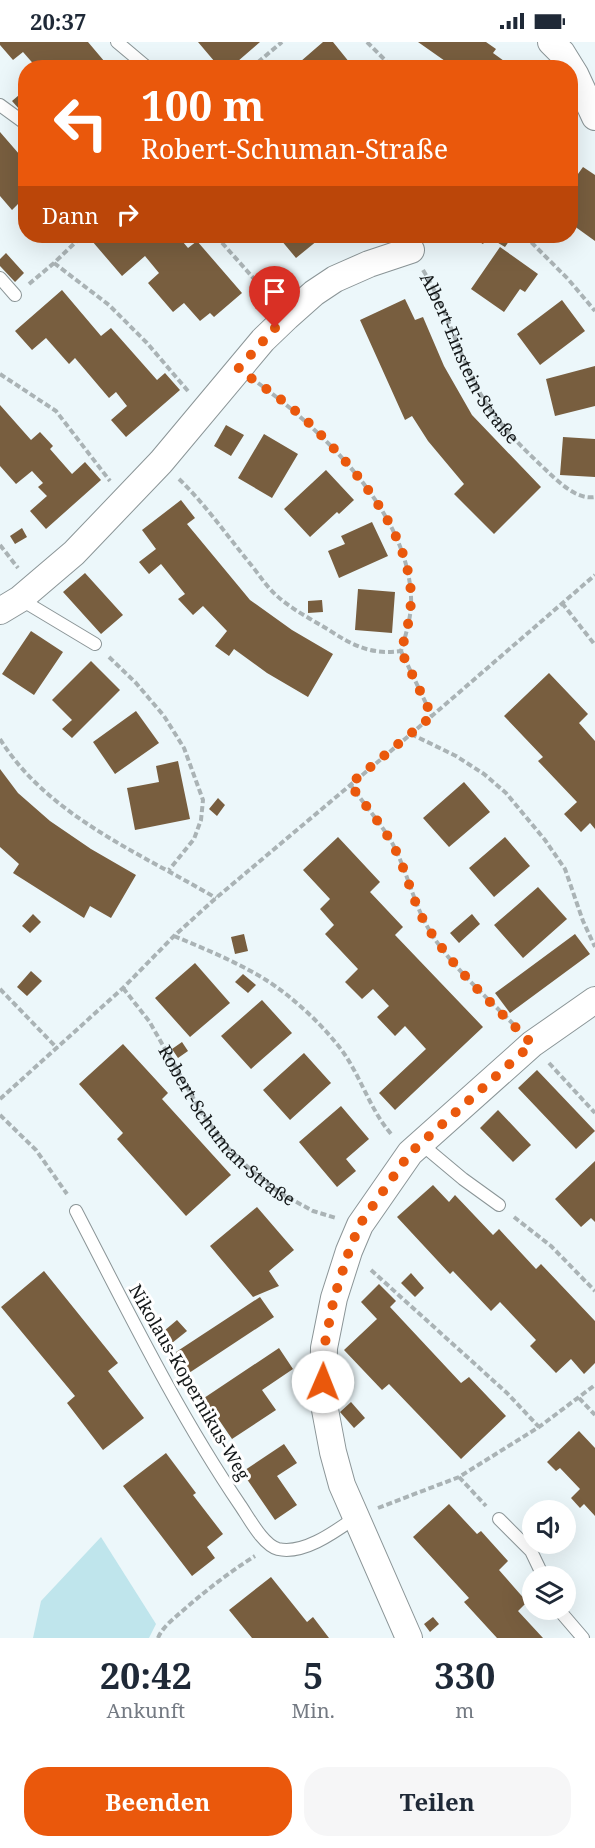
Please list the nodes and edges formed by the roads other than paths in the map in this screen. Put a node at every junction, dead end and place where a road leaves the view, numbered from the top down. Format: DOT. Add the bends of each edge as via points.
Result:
graph roads {
  1 [pos="117,42"];
  2 [pos="551,42"];
  3 [pos="138,60"];
  4 [pos="566,60"];
  5 [pos="578,80"];
  6 [pos="0,105"];
  7 [pos="594,114"];
  8 [pos="18,118"];
  9 [pos="411,250"];
  10 [pos="0,278"];
  11 [pos="15,295"];
  12 [pos="10,605"];
  13 [pos="95,644"];
  14 [pos="595,1000"];
  15 [pos="415,1148"];
  16 [pos="499,1205"];
  17 [pos="76,1211"];
  18 [pos="356,1517"];
  19 [pos="499,1519"];
  20 [pos="538,1566"];
  21 [pos="568,1620"];
  22 [pos="409,1638"];
  23 [pos="583,1638"];
  1 -- 3 [label="lane"];
  2 -- 4 [label="street"];
  5 -- 7 [label="street"];
  6 -- 8 [label="lane"];
  9 -- 12 [label="street" via="335,279 314,293 263,340 161,462 74,553"];
  10 -- 11 [label="lane"];
  12 -- 13 [label="lane"];
  14 -- 15 [label="street" via="532,1044"];
  15 -- 16 [label="lane"];
  15 -- 18 [label="street" via="360,1224 334,1298 324,1348 323,1399 333,1452"];
  17 -- 18 [label="lane, Nikolaus-Kopernikus-Weg" via="209,1459 270,1546 280,1550 321,1540"];
  18 -- 22 [label="street"];
  19 -- 20 [label="lane" via="531,1551"];
  21 -- 23 [label="lane"];
}
